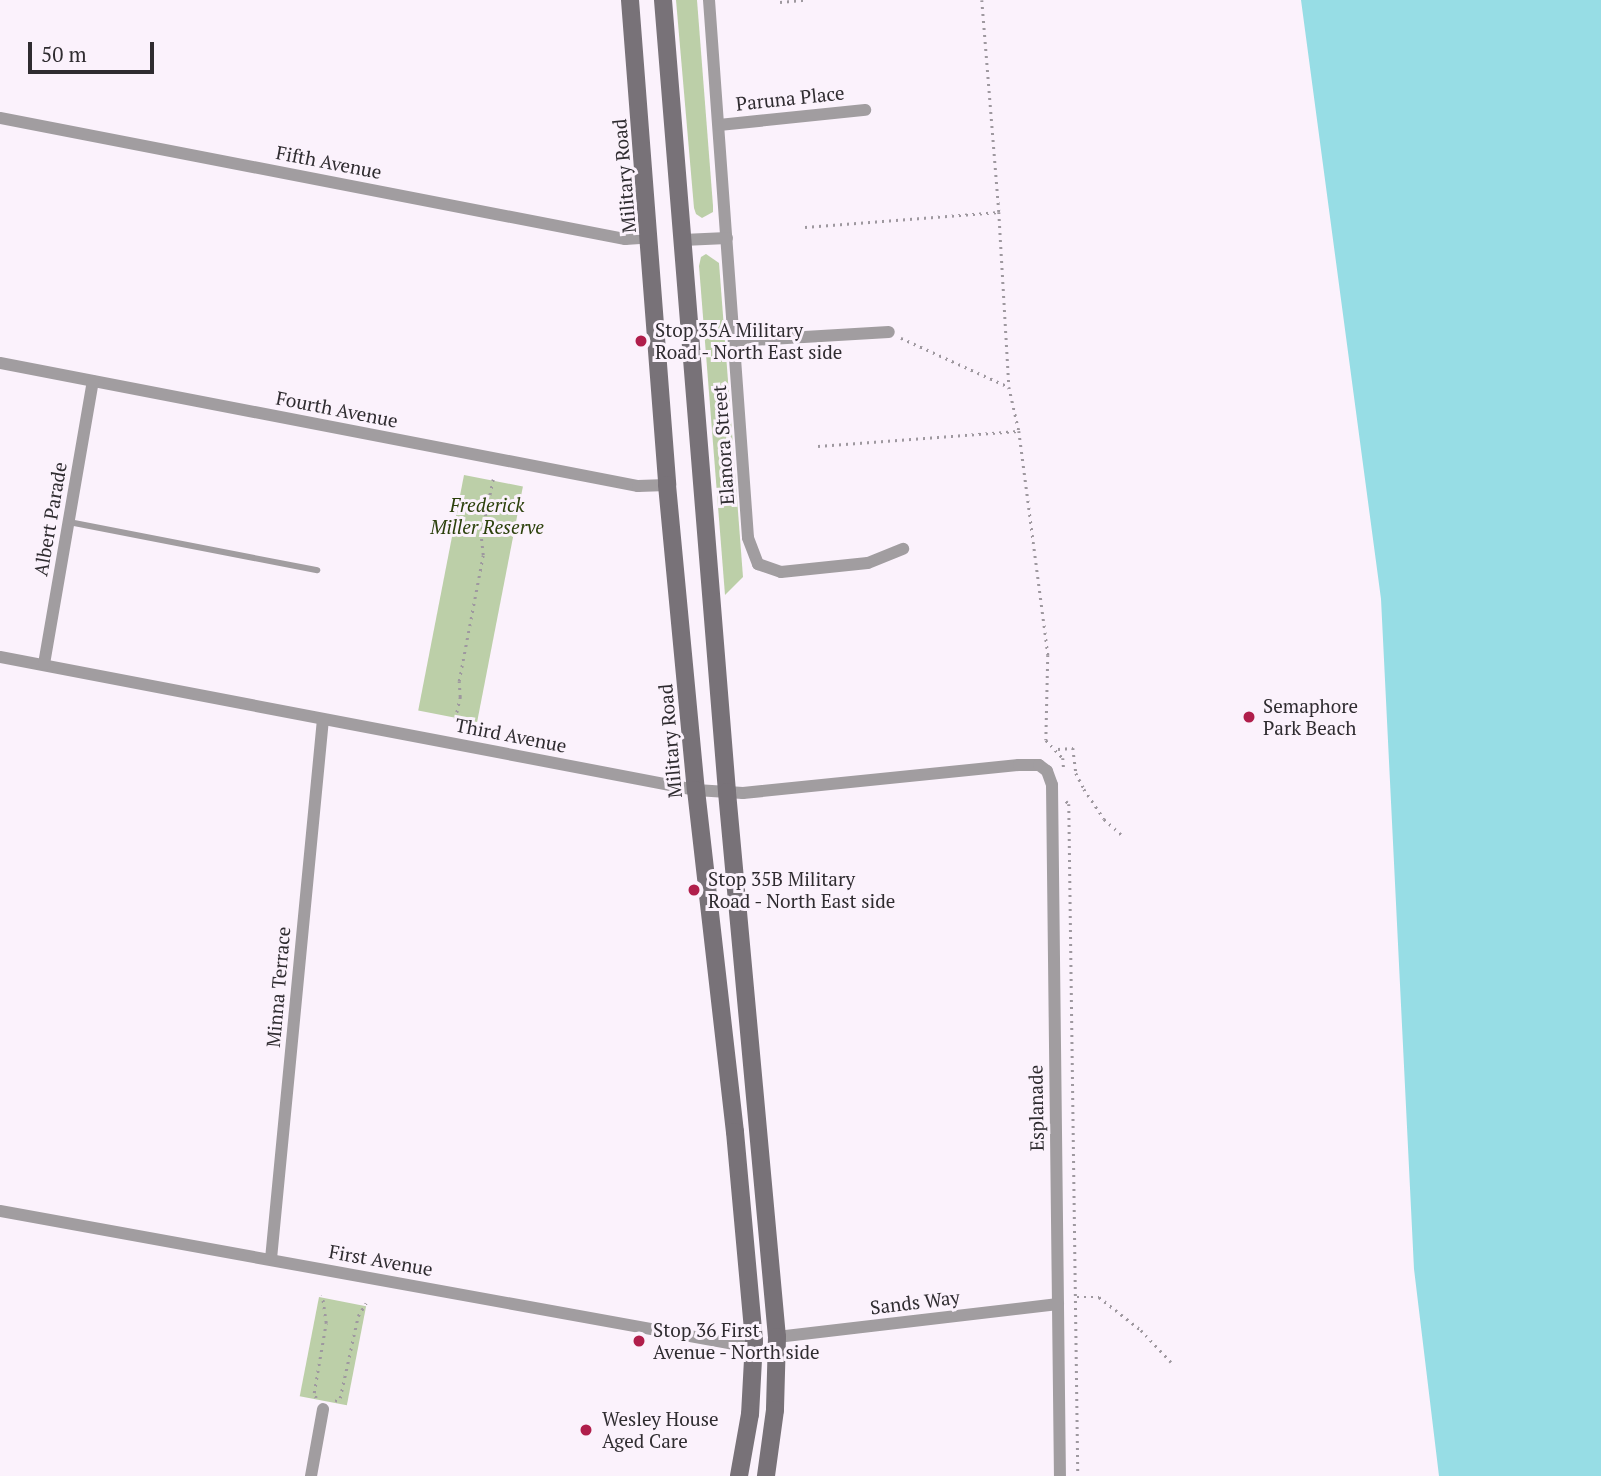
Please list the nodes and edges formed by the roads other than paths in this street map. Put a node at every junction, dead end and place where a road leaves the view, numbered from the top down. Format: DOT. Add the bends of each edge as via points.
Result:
graph roads {
  1 [pos="630,0"];
  2 [pos="663,0"];
  3 [pos="709,0"];
  4 [pos="865,110"];
  5 [pos="0,118"];
  6 [pos="719,125"];
  7 [pos="651,237"];
  8 [pos="727,238"];
  9 [pos="683,240"];
  10 [pos="889,332"];
  11 [pos="736,341"];
  12 [pos="0,363"];
  13 [pos="93,381"];
  14 [pos="667,485"];
  15 [pos="69,522"];
  16 [pos="903,549"];
  17 [pos="317,569"];
  18 [pos="0,657"];
  19 [pos="44,664"];
  20 [pos="323,719"];
  21 [pos="1018,765"];
  22 [pos="696,790"];
  23 [pos="727,792"];
  24 [pos="0,1211"];
  25 [pos="271,1259"];
  26 [pos="1058,1304"];
  27 [pos="777,1338"];
  28 [pos="754,1341"];
  29 [pos="323,1409"];
  30 [pos="311,1476"];
  31 [pos="739,1476"];
  32 [pos="766,1476"];
  33 [pos="1060,1476"];
  1 -- 7 [label="main road, Military Road"];
  2 -- 9 [label="main road"];
  3 -- 6 [label="street, Elanora Street"];
  4 -- 6 [label="street, Paruna Place"];
  5 -- 7 [label="street, Fifth Avenue" via="625,239"];
  6 -- 8 [label="street, Elanora Street"];
  7 -- 14 [label="main road, Military Road"];
  8 -- 9 [label="street"];
  8 -- 11 [label="street, Elanora Street"];
  9 -- 23 [label="main road"];
  10 -- 11 [label="street"];
  11 -- 16 [label="street, Elanora Street" via="748,538 758,565 781,572 868,564"];
  12 -- 13 [label="street, Fourth Avenue"];
  13 -- 14 [label="street, Fourth Avenue" via="638,486"];
  13 -- 15 [label="street, Albert Parade"];
  14 -- 22 [label="main road, Military Road"];
  15 -- 17 [label="lane"];
  15 -- 19 [label="street, Albert Parade"];
  18 -- 19 [label="street, Third Avenue"];
  19 -- 20 [label="street, Third Avenue"];
  20 -- 22 [label="street, Third Avenue"];
  20 -- 25 [label="street, Minna Terrace"];
  21 -- 23 [label="street, Third Avenue"];
  21 -- 26 [label="street, Esplanade" via="1039,765 1052,785"];
  22 -- 23 [label="street, Third Avenue"];
  22 -- 28 [label="main road, Military Road"];
  23 -- 27 [label="main road"];
  24 -- 25 [label="street, First Avenue"];
  25 -- 28 [label="street, First Avenue" via="733,1344"];
  26 -- 27 [label="street, Sands Way"];
  26 -- 33 [label="street, Esplanade"];
  27 -- 28 [label="main road"];
  27 -- 32 [label="main road" via="775,1410"];
  28 -- 31 [label="main road, Military Road" via="750,1414"];
  29 -- 30 [label="street"];
}
